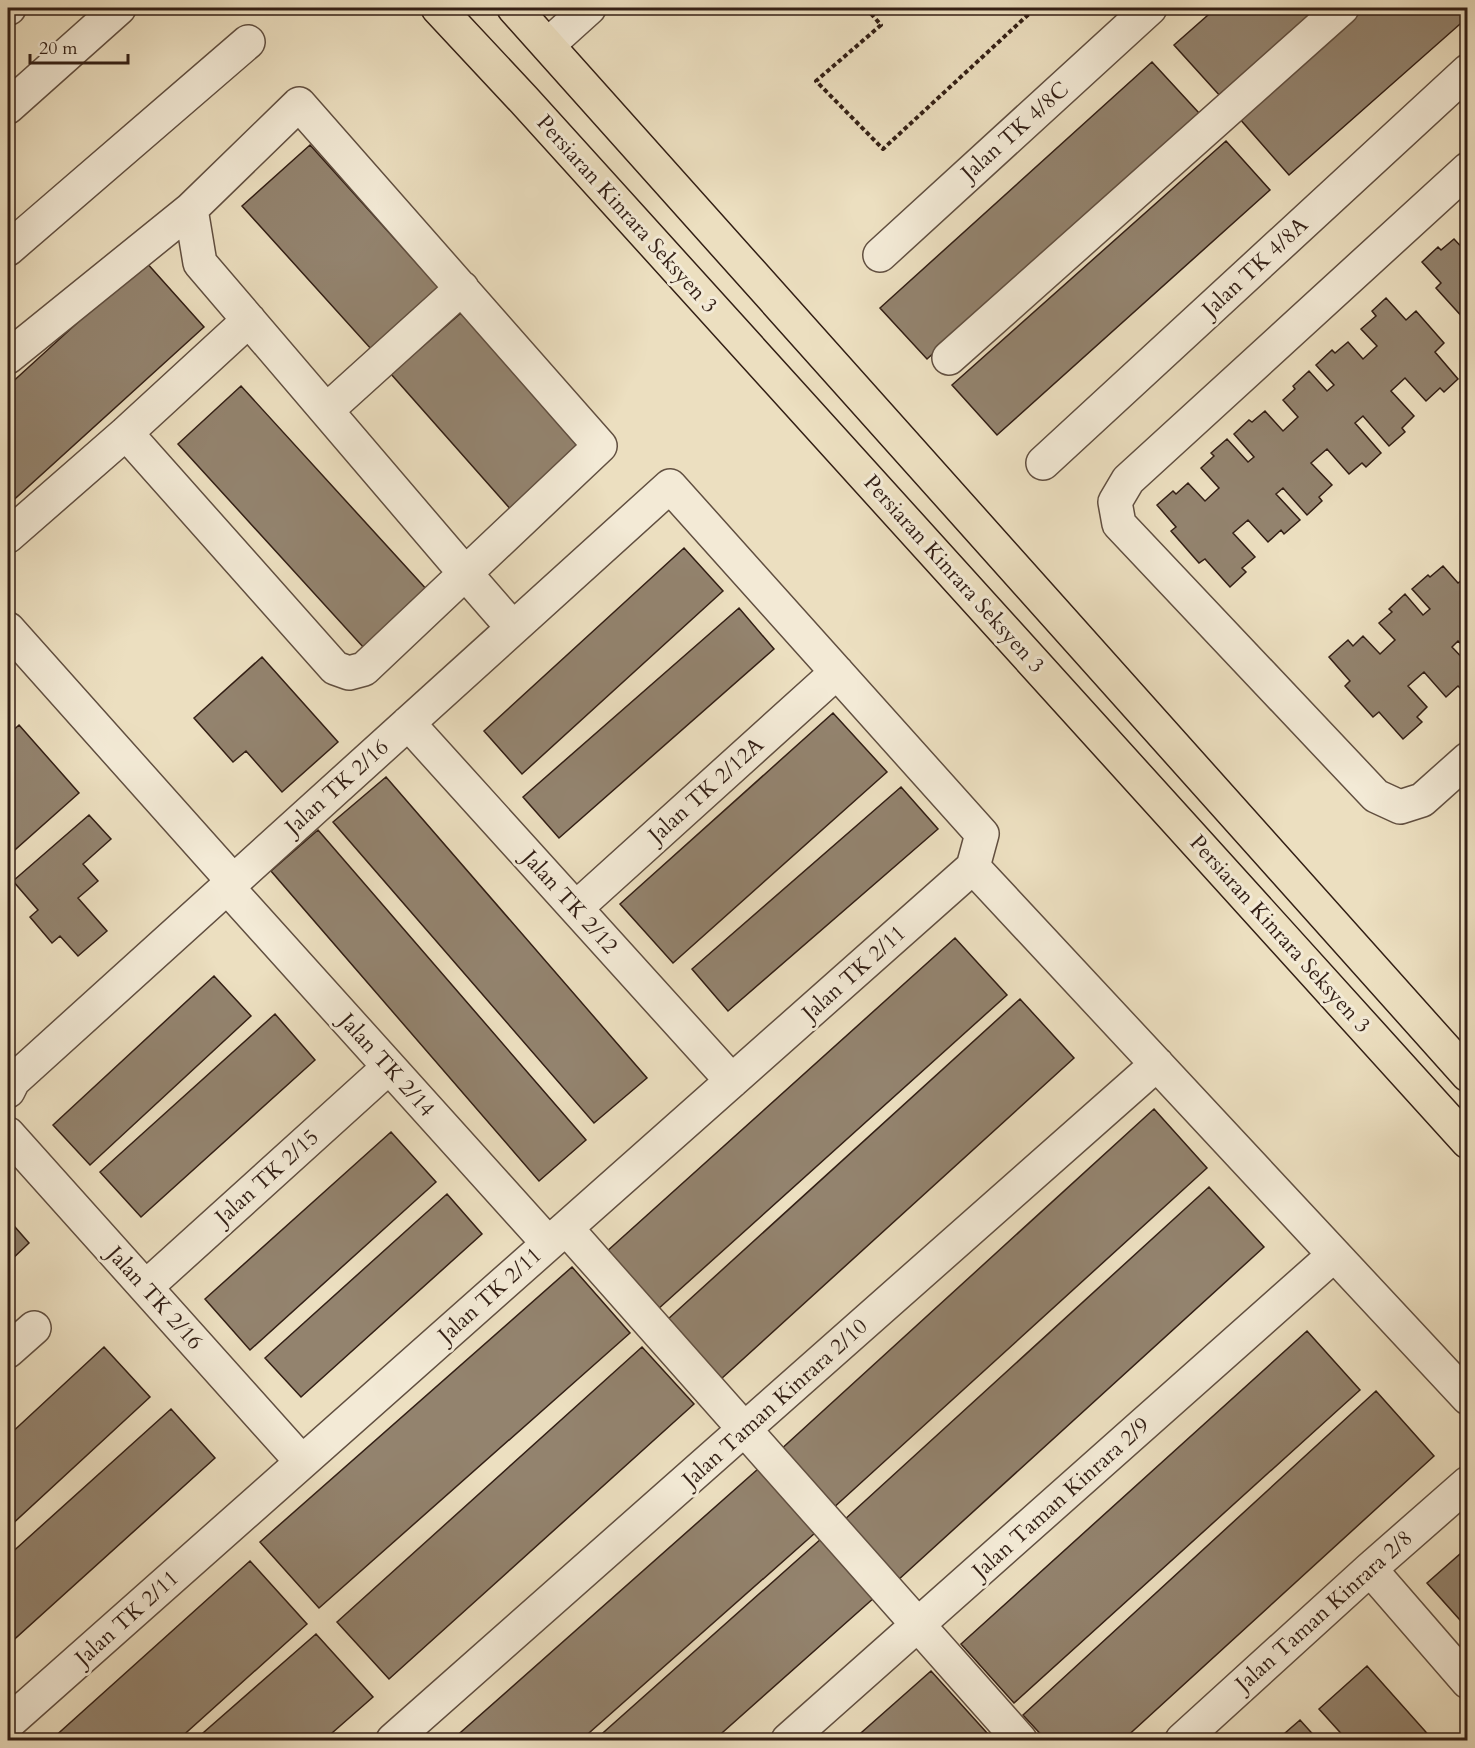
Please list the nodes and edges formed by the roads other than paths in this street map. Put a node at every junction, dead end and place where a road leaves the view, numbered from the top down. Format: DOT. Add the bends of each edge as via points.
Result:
graph roads {
  1 [pos="119,8"];
  2 [pos="438,8"];
  3 [pos="454,8"];
  4 [pos="514,8"];
  5 [pos="589,8"];
  6 [pos="1150,8"];
  7 [pos="1342,8"];
  8 [pos="248,42"];
  9 [pos="548,45"];
  10 [pos="1467,71"];
  11 [pos="524,100"];
  12 [pos="8,107"];
  13 [pos="1467,169"];
  14 [pos="191,209"];
  15 [pos="8,249"];
  16 [pos="880,255"];
  17 [pos="462,288"];
  18 [pos="249,320"];
  19 [pos="8,357"];
  20 [pos="948,358"];
  21 [pos="327,410"];
  22 [pos="126,433"];
  23 [pos="1043,463"];
  24 [pos="8,536"];
  25 [pos="465,573"];
  26 [pos="513,628"];
  27 [pos="8,629"];
  28 [pos="837,672"];
  29 [pos="408,723"];
  30 [pos="1467,759"];
  31 [pos="973,867"];
  32 [pos="230,884"];
  33 [pos="576,908"];
  34 [pos="1157,1064"];
  35 [pos="389,1067"];
  36 [pos="1467,1075"];
  37 [pos="732,1081"];
  38 [pos="8,1091"];
  39 [pos="8,1134"];
  40 [pos="1467,1142"];
  41 [pos="557,1236"];
  42 [pos="1334,1255"];
  43 [pos="146,1287"];
  44 [pos="34,1328"];
  45 [pos="8,1352"];
  46 [pos="1467,1398"];
  47 [pos="744,1430"];
  48 [pos="302,1462"];
  49 [pos="1467,1483"];
  50 [pos="1370,1569"];
  51 [pos="917,1625"];
  52 [pos="1467,1682"];
  53 [pos="8,1724"];
  54 [pos="393,1740"];
  55 [pos="788,1740"];
  56 [pos="1020,1740"];
  57 [pos="1182,1740"];
  1 -- 12 [label="street"];
  2 -- 11 [label="main road, Persiaran Kinrara Seksyen 3"];
  3 -- 11 [label="main road"];
  4 -- 9 [label="main road, Persiaran Kinrara Seksyen 3"];
  5 -- 9 [label="street"];
  6 -- 16 [label="street, Jalan TK 4/8C"];
  7 -- 20 [label="street"];
  8 -- 15 [label="street"];
  9 -- 36 [label="main road, Persiaran Kinrara Seksyen 3"];
  10 -- 23 [label="street, Jalan TK 4/8A"];
  11 -- 40 [label="main road, Persiaran Kinrara Seksyen 3"];
  13 -- 30 [label="street" via="1128,480 1115,502 1119,524 1376,796 1400,807 1422,800"];
  14 -- 17 [label="street" via="299,104"];
  14 -- 18 [label="street" via="200,262"];
  14 -- 19 [label="street"];
  17 -- 21 [label="street"];
  17 -- 25 [label="street" via="600,446"];
  18 -- 21 [label="street"];
  18 -- 22 [label="street"];
  21 -- 25 [label="street"];
  22 -- 24 [label="street"];
  22 -- 25 [label="street" via="335,668 349,673 364,669"];
  25 -- 26 [label="street"];
  26 -- 28 [label="street, Jalan TK 2/16" via="670,486"];
  26 -- 29 [label="street, Jalan TK 2/16"];
  27 -- 32 [label="street, Jalan TK 2/14"];
  28 -- 31 [label="street" via="982,834"];
  28 -- 33 [label="street, Jalan TK 2/12A"];
  29 -- 32 [label="street, Jalan TK 2/16"];
  29 -- 33 [label="street, Jalan TK 2/12"];
  31 -- 34 [label="street"];
  31 -- 37 [label="street, Jalan TK 2/11"];
  32 -- 35 [label="street, Jalan TK 2/14"];
  32 -- 38 [label="street, Jalan TK 2/16" via="13,1081"];
  33 -- 37 [label="street, Jalan TK 2/12"];
  34 -- 42 [label="street"];
  34 -- 47 [label="street, Jalan Taman Kinrara 2/10"];
  35 -- 41 [label="street, Jalan TK 2/14"];
  35 -- 43 [label="street, Jalan TK 2/15"];
  37 -- 41 [label="street, Jalan TK 2/11"];
  39 -- 43 [label="street, Jalan TK 2/16"];
  41 -- 47 [label="street, Jalan TK 2/14"];
  41 -- 48 [label="street, Jalan TK 2/11"];
  42 -- 46 [label="street"];
  42 -- 51 [label="street, Jalan Taman Kinrara 2/9"];
  43 -- 48 [label="street, Jalan TK 2/16"];
  44 -- 45 [label="street"];
  47 -- 51 [label="street, Jalan TK 2/14"];
  47 -- 54 [label="street, Jalan Taman Kinrara 2/10"];
  48 -- 53 [label="street, Jalan TK 2/11"];
  49 -- 50 [label="street, Jalan Taman Kinrara 2/8"];
  50 -- 52 [label="street"];
  50 -- 57 [label="street, Jalan Taman Kinrara 2/8"];
  51 -- 55 [label="street, Jalan Taman Kinrara 2/9"];
  51 -- 56 [label="street, Jalan TK 2/14"];
}
